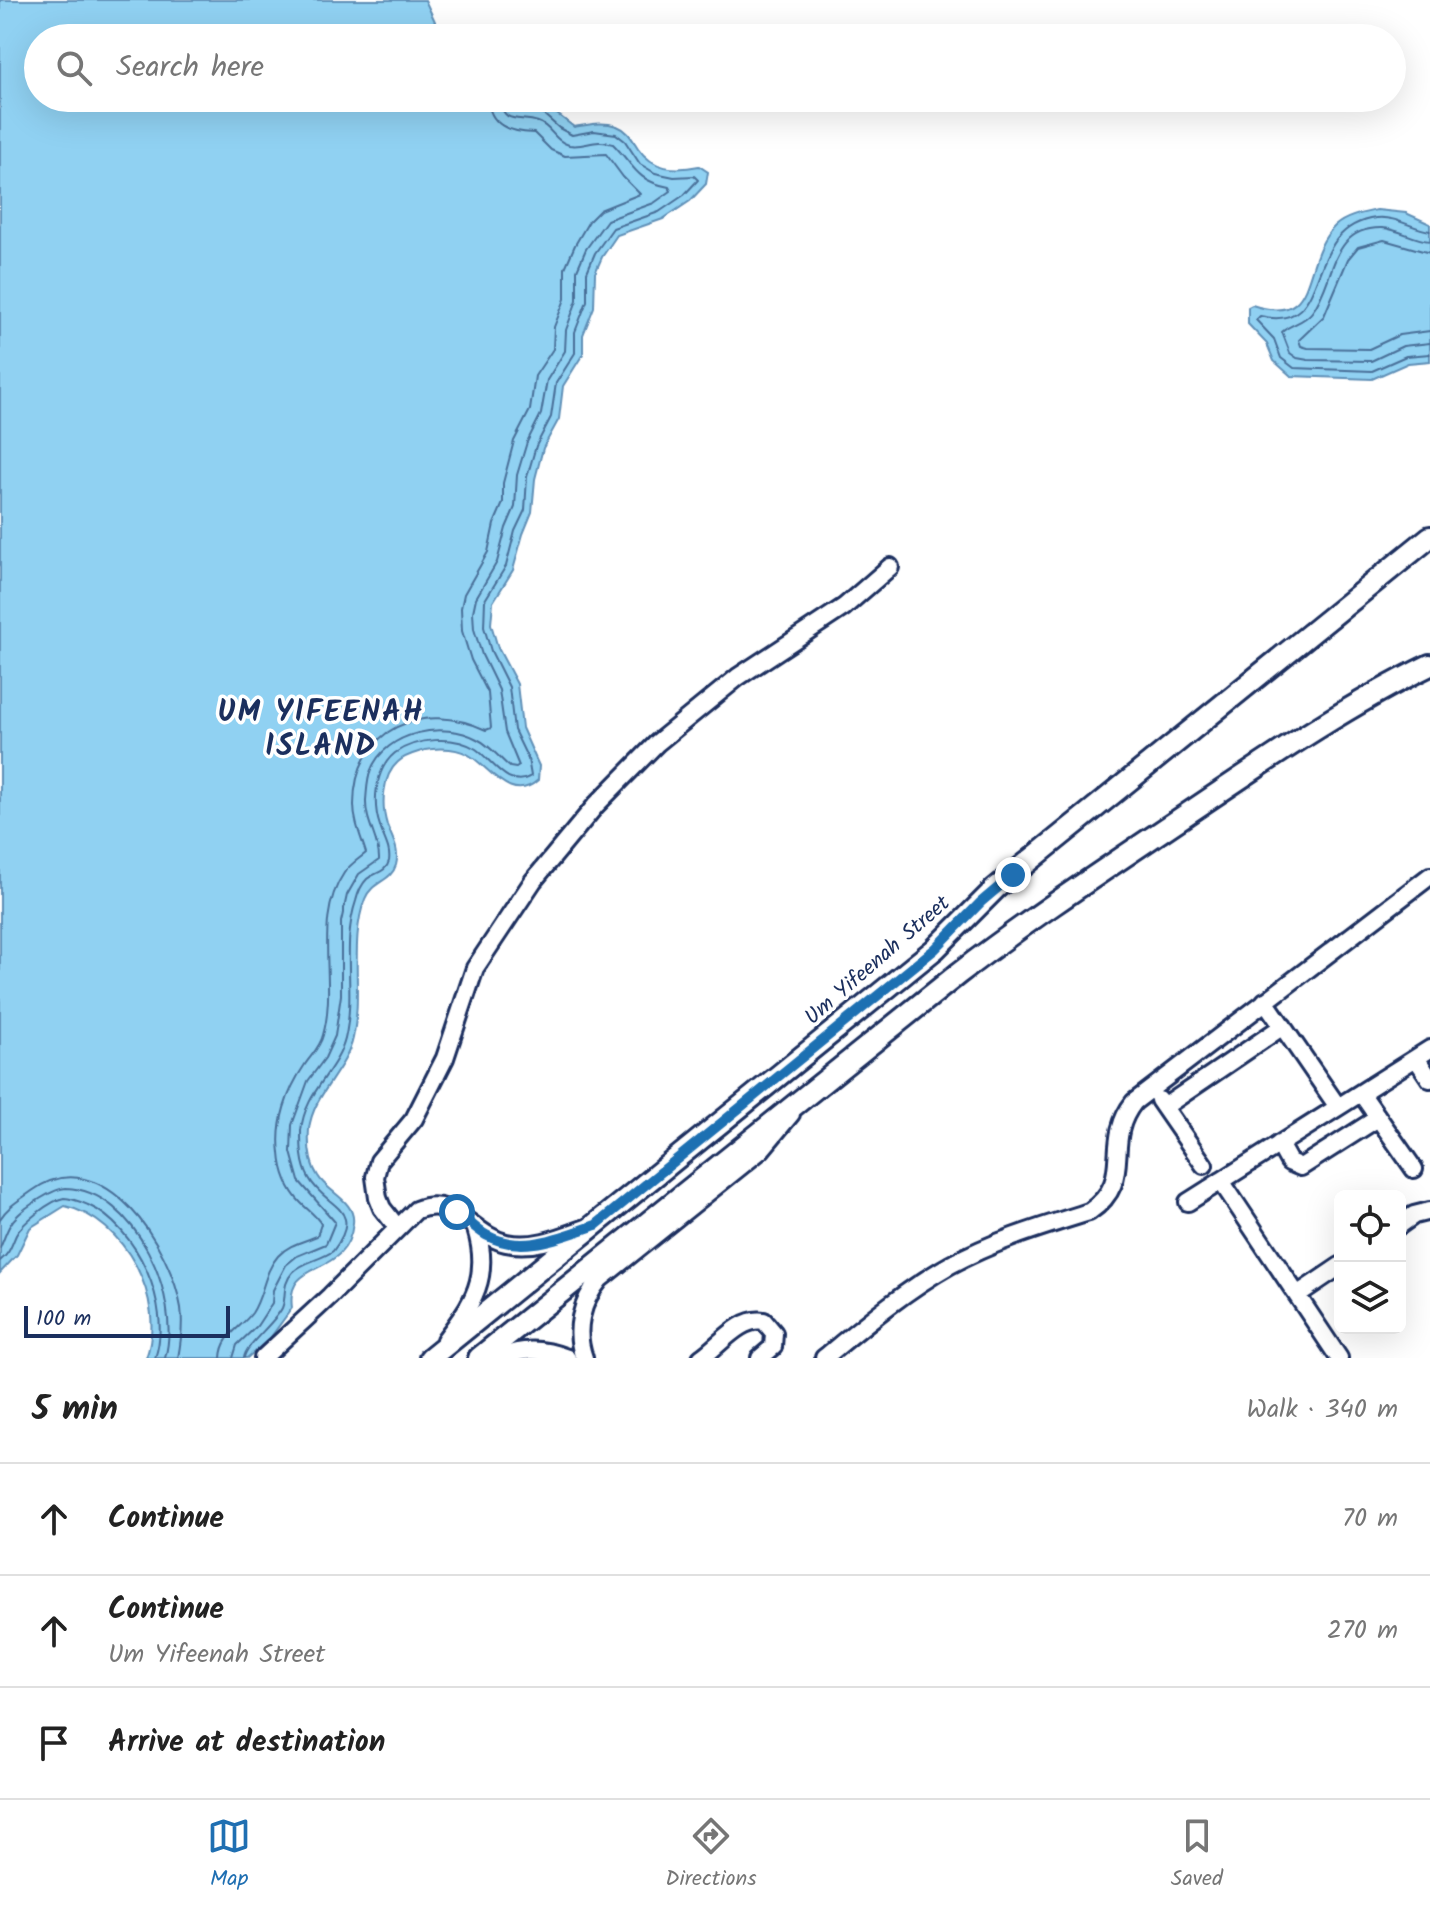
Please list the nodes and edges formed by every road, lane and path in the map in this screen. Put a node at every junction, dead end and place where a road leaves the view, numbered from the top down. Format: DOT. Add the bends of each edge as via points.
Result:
graph roads {
  1 [pos="1430,537"];
  2 [pos="890,567"];
  3 [pos="1430,665"];
  4 [pos="1430,876"];
  5 [pos="1265,1001"];
  6 [pos="1283,1026"];
  7 [pos="1423,1054"];
  8 [pos="1430,1079"];
  9 [pos="1150,1087"];
  10 [pos="1361,1093"];
  11 [pos="797,1102"];
  12 [pos="1164,1107"];
  13 [pos="1338,1107"];
  14 [pos="1378,1118"];
  15 [pos="1279,1144"];
  16 [pos="1204,1165"];
  17 [pos="1414,1169"];
  18 [pos="1221,1181"];
  19 [pos="1188,1202"];
  20 [pos="1430,1211"];
  21 [pos="1406,1221"];
  22 [pos="596,1225"];
  23 [pos="397,1227"];
  24 [pos="476,1229"];
  25 [pos="1334,1270"];
  26 [pos="1297,1295"];
  27 [pos="432,1356"];
  28 [pos="263,1358"];
  29 [pos="479,1358"];
  30 [pos="500,1358"];
  31 [pos="567,1358"];
  32 [pos="584,1358"];
  33 [pos="701,1358"];
  34 [pos="760,1358"];
  35 [pos="824,1358"];
  36 [pos="1339,1358"];
  1 -- 22 [label="main road, Um Yifeenah Street" via="996,888 935,949"];
  2 -- 23 [label="street" via="844,607 738,677 657,743 596,805 514,906 475,968 427,1095 409,1127 379,1161 378,1198"];
  3 -- 11 [label="main road" via="1316,728 1084,882"];
  4 -- 5 [label="street"];
  5 -- 6 [label="street"];
  5 -- 9 [label="street"];
  6 -- 12 [label="street"];
  6 -- 13 [label="street"];
  7 -- 8 [label="street"];
  7 -- 10 [label="street"];
  9 -- 12 [label="street"];
  9 -- 35 [label="street" via="1123,1119 1115,1181 1101,1204 950,1265"];
  10 -- 13 [label="street"];
  10 -- 14 [label="street"];
  11 -- 29 [label="main road"];
  11 -- 32 [label="street" via="761,1150 600,1279 580,1321"];
  12 -- 16 [label="street"];
  13 -- 15 [label="street"];
  14 -- 15 [label="street" via="1301,1167 1289,1162"];
  14 -- 17 [label="street"];
  15 -- 18 [label="street"];
  18 -- 19 [label="street"];
  18 -- 26 [label="street"];
  20 -- 21 [label="street"];
  22 -- 24 [label="street" via="528,1245 505,1243"];
  22 -- 27 [label="main road, Um Yifeenah Street"];
  23 -- 24 [label="street" via="416,1210 440,1206 457,1212"];
  23 -- 28 [label="street"];
  24 -- 27 [label="street" via="482,1260 479,1284 468,1309"];
  25 -- 26 [label="street"];
  26 -- 36 [label="street"];
  30 -- 31 [label="street" via="533,1350"];
  33 -- 34 [label="street" via="754,1319 764,1321 774,1333 773,1347"];
}
